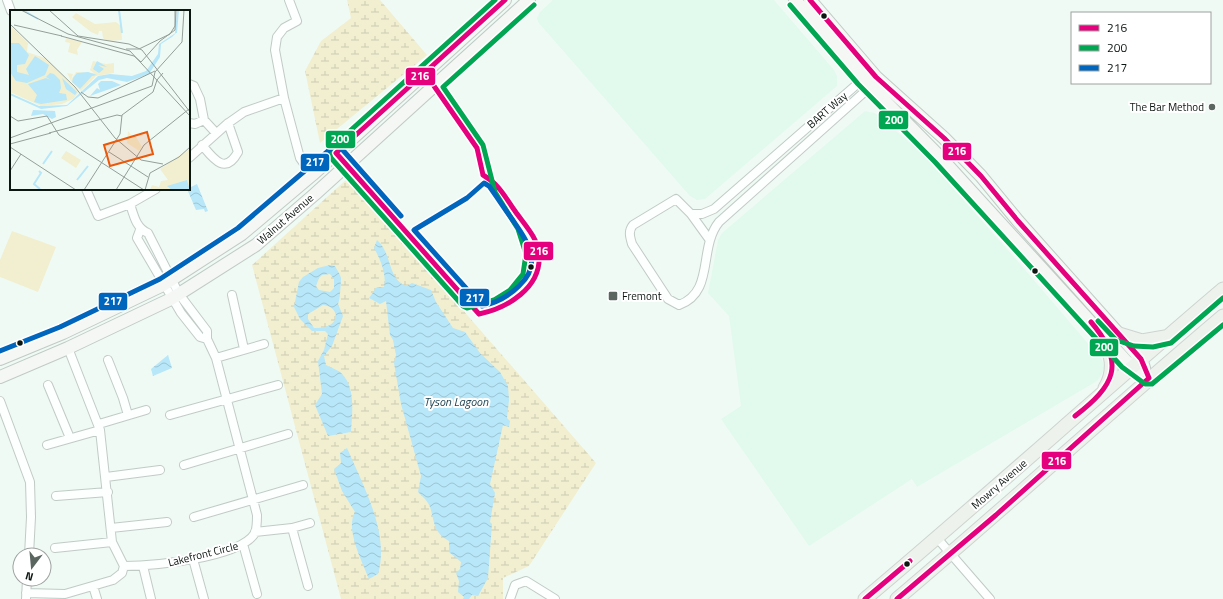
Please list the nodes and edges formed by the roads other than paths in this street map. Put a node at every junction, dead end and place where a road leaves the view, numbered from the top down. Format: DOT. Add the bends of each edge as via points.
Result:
graph roads {
  1 [pos="6,0"];
  2 [pos="289,0"];
  3 [pos="505,0"];
  4 [pos="529,0"];
  5 [pos="795,0"];
  6 [pos="810,0"];
  7 [pos="11,10"];
  8 [pos="870,81"];
  9 [pos="190,84"];
  10 [pos="284,98"];
  11 [pos="204,120"];
  12 [pos="190,123"];
  13 [pos="228,123"];
  14 [pos="216,133"];
  15 [pos="202,145"];
  16 [pos="190,157"];
  17 [pos="312,176"];
  18 [pos="86,190"];
  19 [pos="154,190"];
  20 [pos="130,204"];
  21 [pos="691,214"];
  22 [pos="140,230"];
  23 [pos="709,239"];
  24 [pos="167,283"];
  25 [pos="1223,289"];
  26 [pos="232,295"];
  27 [pos="175,296"];
  28 [pos="1223,316"];
  29 [pos="1119,334"];
  30 [pos="1103,335"];
  31 [pos="1167,337"];
  32 [pos="264,344"];
  33 [pos="68,348"];
  34 [pos="244,349"];
  35 [pos="216,358"];
  36 [pos="0,359"];
  37 [pos="108,360"];
  38 [pos="1136,362"];
  39 [pos="0,377"];
  40 [pos="1149,378"];
  41 [pos="48,385"];
  42 [pos="278,385"];
  43 [pos="1102,393"];
  44 [pos="226,399"];
  45 [pos="0,401"];
  46 [pos="146,410"];
  47 [pos="128,415"];
  48 [pos="170,415"];
  49 [pos="100,427"];
  50 [pos="288,434"];
  51 [pos="70,438"];
  52 [pos="47,445"];
  53 [pos="239,449"];
  54 [pos="184,465"];
  55 [pos="160,470"];
  56 [pos="106,477"];
  57 [pos="303,485"];
  58 [pos="108,492"];
  59 [pos="56,496"];
  60 [pos="253,499"];
  61 [pos="194,517"];
  62 [pos="167,522"];
  63 [pos="310,523"];
  64 [pos="111,528"];
  65 [pos="292,528"];
  66 [pos="255,532"];
  67 [pos="937,538"];
  68 [pos="112,542"];
  69 [pos="243,544"];
  70 [pos="29,547"];
  71 [pos="55,548"];
  72 [pos="951,554"];
  73 [pos="193,559"];
  74 [pos="124,566"];
  75 [pos="143,566"];
  76 [pos="93,586"];
  77 [pos="308,586"];
  78 [pos="257,594"];
  79 [pos="26,596"];
  80 [pos="66,596"];
  81 [pos="97,599"];
  82 [pos="151,599"];
  83 [pos="204,599"];
  84 [pos="510,599"];
  85 [pos="555,599"];
  86 [pos="865,599"];
  87 [pos="897,599"];
  88 [pos="990,599"];
  1 -- 7 [label="street"];
  2 -- 10 [label="street" via="298,21 284,28 277,37 275,50"];
  3 -- 17 [label="main road, Walnut Avenue"];
  4 -- 27 [label="main road, Walnut Avenue" via="256,245"];
  5 -- 8 [label="main road"];
  6 -- 8 [label="main road"];
  8 -- 21 [label="street, BART Way" via="714,209 702,214"];
  8 -- 23 [label="street, BART Way" via="722,218"];
  8 -- 29 [label="main road" via="944,138 981,176"];
  8 -- 30 [label="main road"];
  9 -- 11 [label="street" via="194,86 200,99"];
  10 -- 13 [label="street" via="244,112"];
  10 -- 17 [label="street" via="300,158"];
  11 -- 12 [label="street"];
  11 -- 14 [label="street"];
  13 -- 14 [label="street"];
  13 -- 15 [label="street" via="238,152 229,163 215,161"];
  14 -- 15 [label="street"];
  15 -- 16 [label="street"];
  17 -- 24 [label="main road, Walnut Avenue" via="242,234"];
  18 -- 20 [label="street" via="98,216"];
  19 -- 20 [label="street"];
  20 -- 22 [label="street"];
  21 -- 23 [label="street, BART Way"];
  21 -- 23 [label="street, BART Way" via="676,199 630,229 632,244 668,299 674,304 685,303 697,293 705,267"];
  22 -- 24 [label="street" via="148,233"];
  22 -- 24 [label="street" via="137,238"];
  24 -- 27 [label="street"];
  24 -- 36 [label="main road, Walnut Avenue" via="63,333"];
  25 -- 31 [label="main road, Mowry Avenue"];
  26 -- 34 [label="street"];
  27 -- 33 [label="main road, Walnut Avenue"];
  27 -- 35 [label="street" via="192,329 200,337 207,338"];
  28 -- 40 [label="main road, Mowry Avenue"];
  29 -- 31 [label="main road" via="1142,341"];
  29 -- 38 [label="main road"];
  30 -- 38 [label="main road"];
  30 -- 43 [label="main road" via="1110,350 1112,365 1110,378"];
  31 -- 38 [label="main road, Mowry Avenue"];
  32 -- 34 [label="street"];
  33 -- 39 [label="main road, Walnut Avenue"];
  33 -- 49 [label="street"];
  34 -- 35 [label="street"];
  35 -- 44 [label="street"];
  37 -- 47 [label="street"];
  38 -- 40 [label="main road"];
  38 -- 43 [label="main road, Mowry Avenue"];
  40 -- 72 [label="main road, Mowry Avenue"];
  41 -- 51 [label="street"];
  42 -- 44 [label="street"];
  43 -- 67 [label="main road, Mowry Avenue"];
  44 -- 48 [label="street"];
  44 -- 53 [label="street"];
  45 -- 70 [label="street" via="30,482"];
  46 -- 47 [label="street"];
  47 -- 49 [label="street"];
  49 -- 51 [label="street"];
  49 -- 56 [label="street"];
  50 -- 53 [label="street"];
  51 -- 52 [label="street"];
  53 -- 54 [label="street"];
  53 -- 60 [label="street"];
  55 -- 56 [label="street"];
  56 -- 58 [label="street"];
  57 -- 60 [label="street"];
  58 -- 59 [label="street"];
  58 -- 64 [label="street"];
  60 -- 61 [label="street"];
  60 -- 66 [label="street" via="257,515"];
  62 -- 64 [label="street"];
  63 -- 65 [label="street"];
  64 -- 68 [label="street"];
  65 -- 66 [label="street"];
  65 -- 77 [label="street"];
  66 -- 69 [label="street, Lakefront Circle"];
  67 -- 72 [label="street"];
  67 -- 86 [label="main road, Mowry Avenue"];
  68 -- 71 [label="street"];
  68 -- 74 [label="street"];
  69 -- 73 [label="street, Lakefront Circle"];
  69 -- 78 [label="street"];
  72 -- 87 [label="main road, Mowry Avenue"];
  72 -- 88 [label="street"];
  73 -- 75 [label="street, Lakefront Circle"];
  73 -- 83 [label="street"];
  74 -- 75 [label="street, Lakefront Circle"];
  74 -- 76 [label="street" via="122,573 113,580"];
  75 -- 82 [label="street"];
  76 -- 80 [label="street"];
  76 -- 81 [label="street"];
  79 -- 80 [label="street"];
  84 -- 85 [label="street" via="515,585 526,581"];
}
